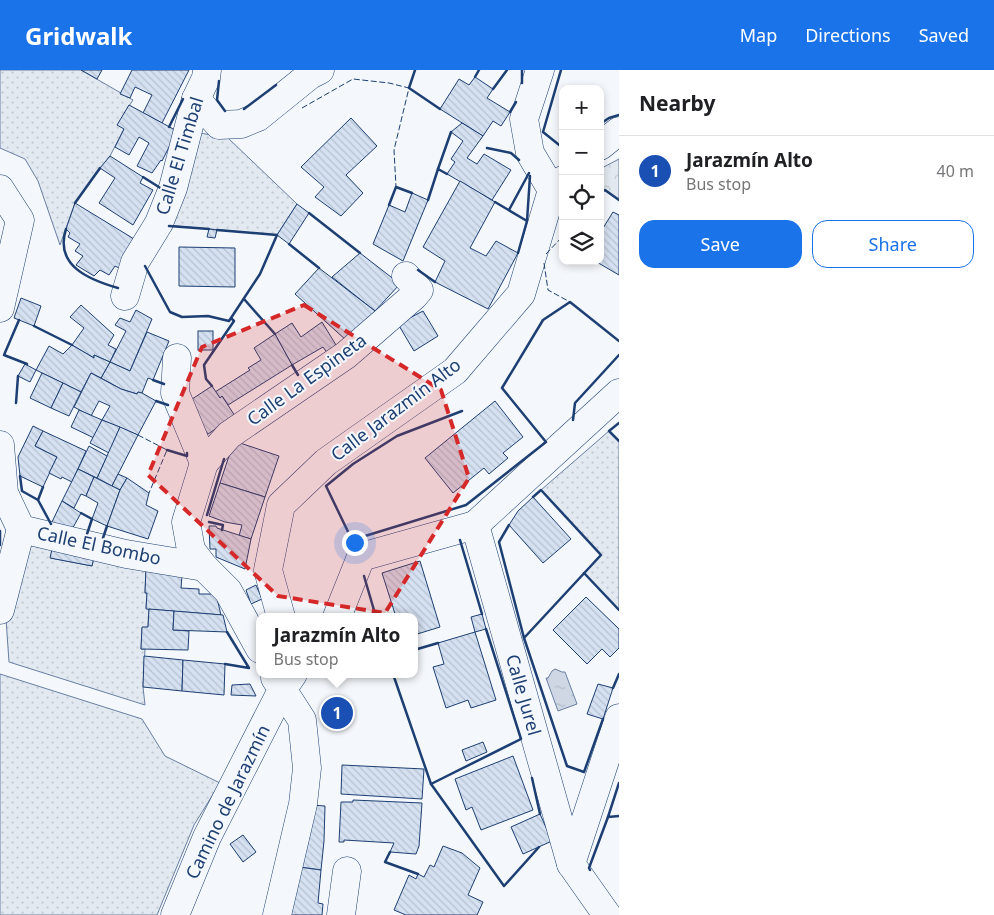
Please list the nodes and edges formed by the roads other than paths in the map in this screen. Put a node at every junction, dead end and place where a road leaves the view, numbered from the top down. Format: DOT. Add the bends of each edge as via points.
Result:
graph roads {
  1 [pos="207,70"];
  2 [pos="320,70"];
  3 [pos="540,70"];
  4 [pos="196,99"];
  5 [pos="619,131"];
  6 [pos="604,143"];
  7 [pos="558,185"];
  8 [pos="0,189"];
  9 [pos="406,276"];
  10 [pos="126,296"];
  11 [pos="0,308"];
  12 [pos="177,358"];
  13 [pos="619,393"];
  14 [pos="0,445"];
  15 [pos="204,463"];
  16 [pos="475,525"];
  17 [pos="20,529"];
  18 [pos="204,568"];
  19 [pos="0,610"];
  20 [pos="280,613"];
  21 [pos="339,613"];
  22 [pos="256,642"];
  23 [pos="283,680"];
  24 [pos="619,718"];
  25 [pos="571,864"];
  26 [pos="347,871"];
  27 [pos="175,915"];
  28 [pos="276,915"];
  29 [pos="341,915"];
  30 [pos="607,915"];
  1 -- 4 [label="street, Calle El Timbal"];
  2 -- 4 [label="street" via="258,117 241,124 219,124"];
  3 -- 7 [label="street" via="524,119 530,153"];
  4 -- 10 [label="street, Calle El Timbal" via="173,188 159,223 135,262"];
  5 -- 6 [label="street"];
  7 -- 20 [label="street, Calle Jarazmín Alto" via="521,294 468,356 455,371 326,462 281,505 268,570"];
  8 -- 11 [label="street" via="20,220"];
  9 -- 15 [label="street, Calle La Espineta" via="419,290 414,296 346,355 229,435"];
  12 -- 15 [label="street" via="175,393"];
  13 -- 16 [label="street"];
  14 -- 17 [label="street, Calle El Bombo" via="4,493"];
  15 -- 18 [label="street" via="186,522 191,550"];
  16 -- 21 [label="street" via="360,557"];
  16 -- 25 [label="street, Calle Jurel"];
  17 -- 18 [label="street, Calle El Bombo"];
  17 -- 19 [label="street"];
  18 -- 22 [label="street" via="228,591"];
  23 -- 27 [label="street, Camino de Jarazmín" via="207,837"];
  23 -- 28 [label="street" via="302,720 307,768 303,804"];
  24 -- 25 [label="street"];
  25 -- 30 [label="street, Calle Jurel"];
  26 -- 29 [label="street"];
}
